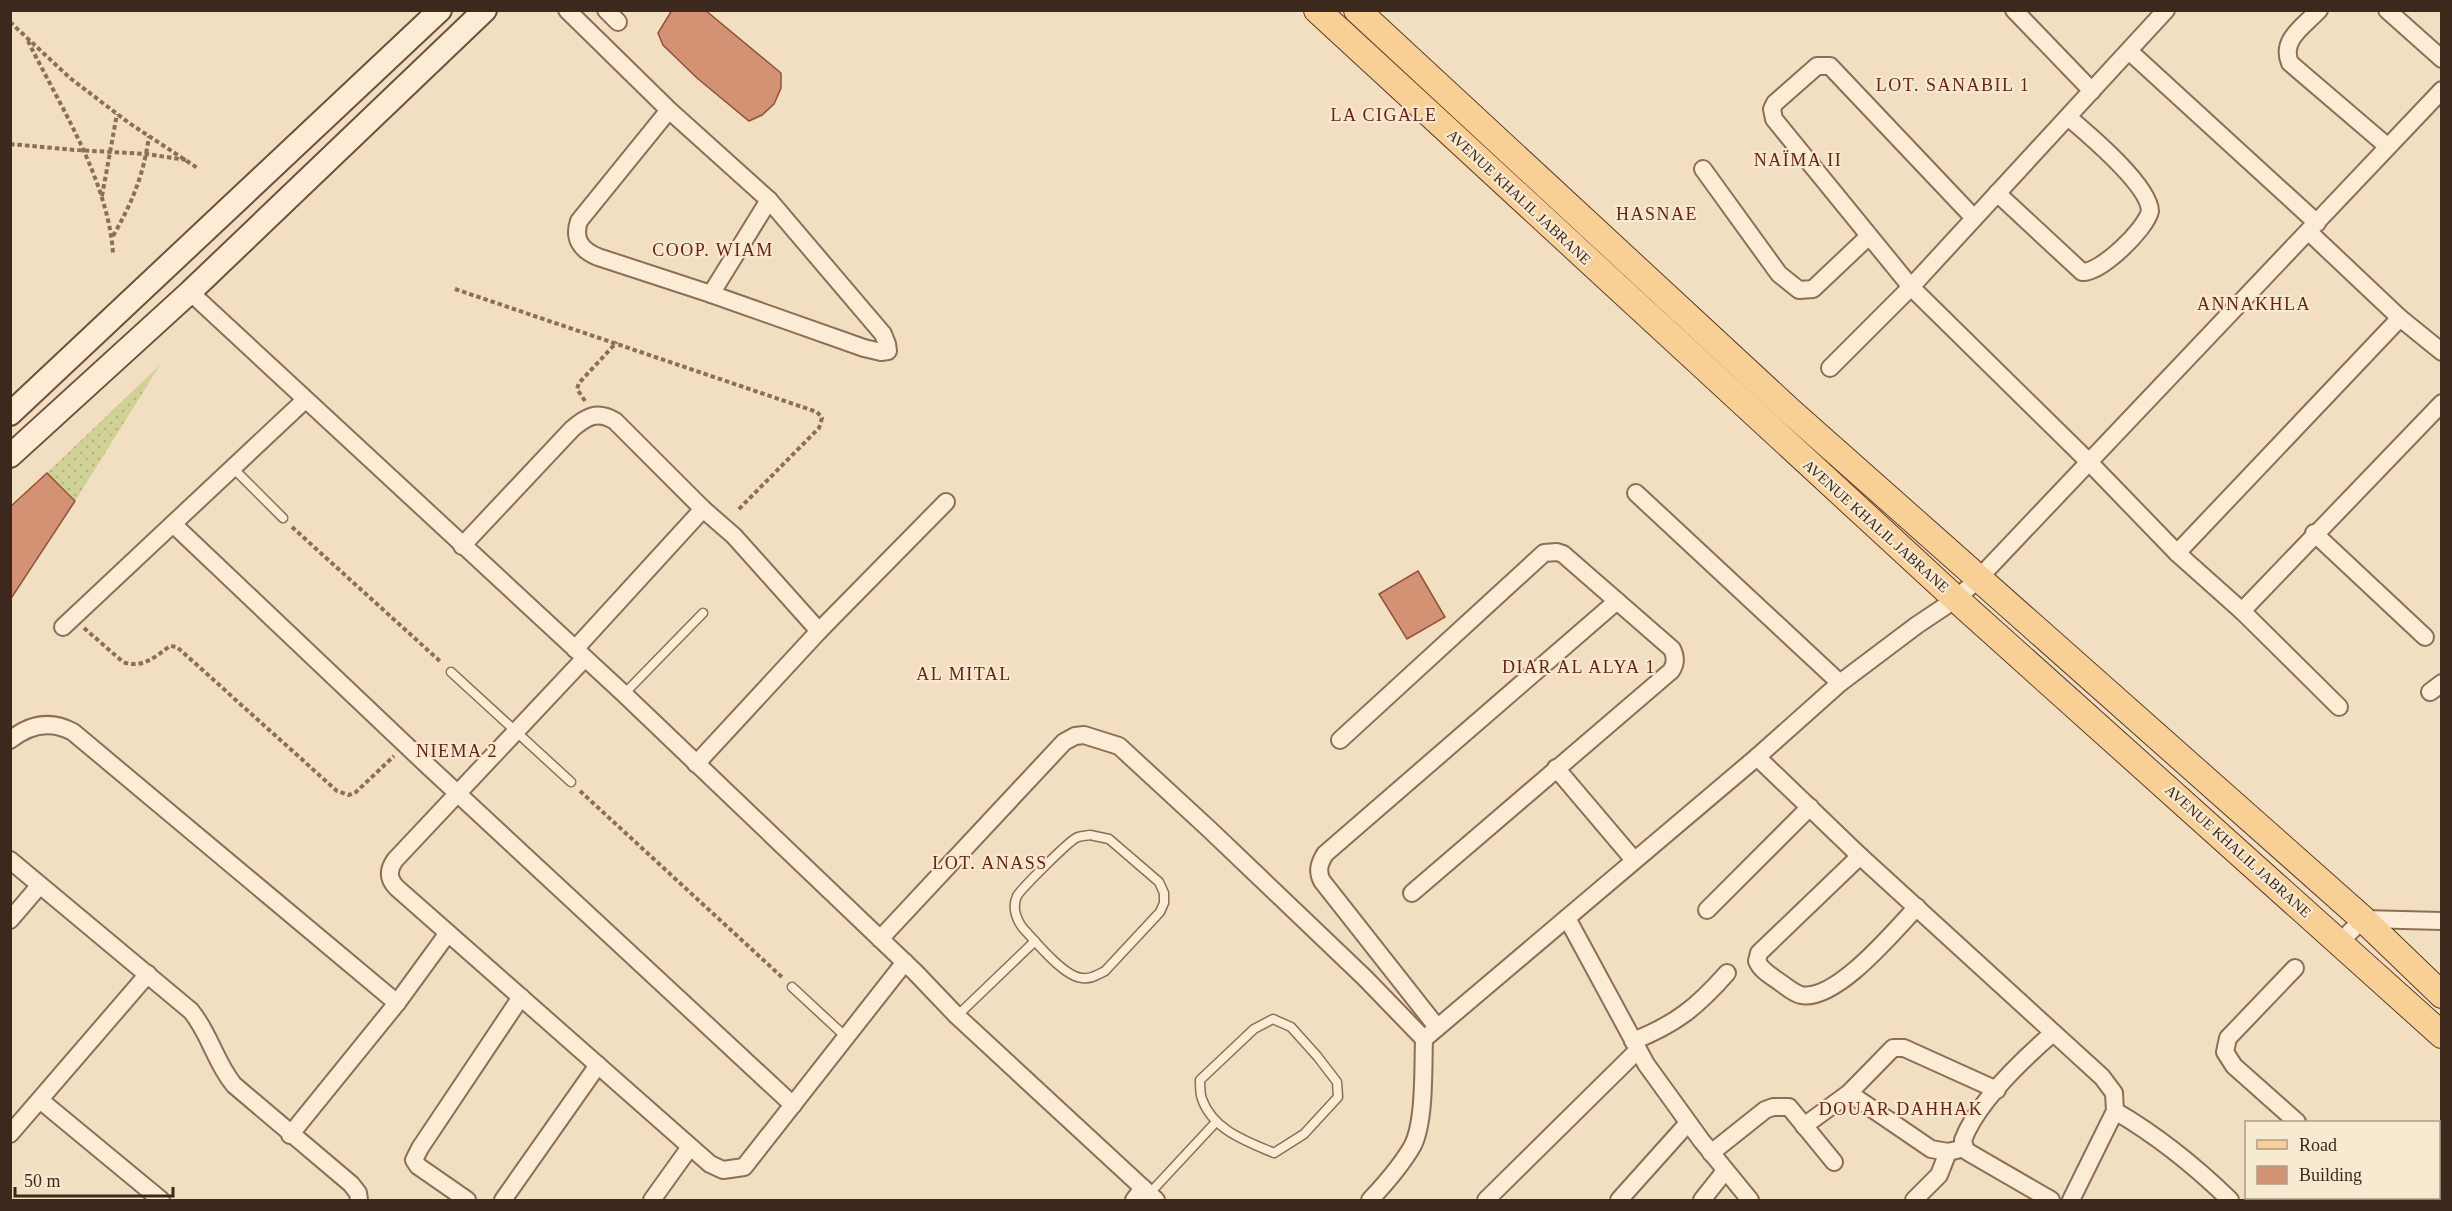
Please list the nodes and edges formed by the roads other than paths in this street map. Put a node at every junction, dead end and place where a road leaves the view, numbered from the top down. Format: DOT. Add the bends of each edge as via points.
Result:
graph roads {
  1 [pos="440,10"];
  2 [pos="485,10"];
  3 [pos="567,10"];
  4 [pos="606,10"];
  5 [pos="1317,10"];
  6 [pos="1357,10"];
  7 [pos="2014,10"];
  8 [pos="2319,10"];
  9 [pos="2387,10"];
  10 [pos="2158,14"];
  11 [pos="618,22"];
  12 [pos="2129,51"];
  13 [pos="2442,59"];
  14 [pos="2442,90"];
  15 [pos="2092,91"];
  16 [pos="669,110"];
  17 [pos="2068,117"];
  18 [pos="2387,146"];
  19 [pos="1703,169"];
  20 [pos="1997,194"];
  21 [pos="769,200"];
  22 [pos="1974,218"];
  23 [pos="2313,228"];
  24 [pos="1869,236"];
  25 [pos="1911,287"];
  26 [pos="190,292"];
  27 [pos="711,294"];
  28 [pos="2400,318"];
  29 [pos="2442,352"];
  30 [pos="1830,368"];
  31 [pos="305,400"];
  32 [pos="2442,403"];
  33 [pos="10,414"];
  34 [pos="10,456"];
  35 [pos="2089,462"];
  36 [pos="232,468"];
  37 [pos="1636,493"];
  38 [pos="946,502"];
  39 [pos="703,509"];
  40 [pos="283,518"];
  41 [pos="173,524"];
  42 [pos="2314,533"];
  43 [pos="462,546"];
  44 [pos="2177,553"];
  45 [pos="1978,579"];
  46 [pos="1956,599"];
  47 [pos="1617,601"];
  48 [pos="2241,612"];
  49 [pos="703,613"];
  50 [pos="68,622"];
  51 [pos="819,631"];
  52 [pos="2425,637"];
  53 [pos="579,654"];
  54 [pos="451,672"];
  55 [pos="1840,683"];
  56 [pos="624,694"];
  57 [pos="2339,707"];
  58 [pos="516,731"];
  59 [pos="11,738"];
  60 [pos="1340,740"];
  61 [pos="1757,757"];
  62 [pos="696,764"];
  63 [pos="1556,768"];
  64 [pos="571,782"];
  65 [pos="458,793"];
  66 [pos="1810,807"];
  67 [pos="1860,856"];
  68 [pos="10,860"];
  69 [pos="1634,860"];
  70 [pos="40,885"];
  71 [pos="1412,892"];
  72 [pos="1917,907"];
  73 [pos="1707,910"];
  74 [pos="1567,918"];
  75 [pos="2362,919"];
  76 [pos="10,920"];
  77 [pos="2442,921"];
  78 [pos="448,933"];
  79 [pos="880,939"];
  80 [pos="1035,941"];
  81 [pos="2340,942"];
  82 [pos="905,962"];
  83 [pos="2295,968"];
  84 [pos="1727,973"];
  85 [pos="147,974"];
  86 [pos="792,987"];
  87 [pos="2442,995"];
  88 [pos="521,997"];
  89 [pos="397,1003"];
  90 [pos="957,1016"];
  91 [pos="1437,1027"];
  92 [pos="2053,1033"];
  93 [pos="2442,1035"];
  94 [pos="846,1037"];
  95 [pos="1424,1039"];
  96 [pos="1635,1045"];
  97 [pos="598,1065"];
  98 [pos="1996,1090"];
  99 [pos="1849,1093"];
  100 [pos="40,1100"];
  101 [pos="793,1105"];
  102 [pos="2115,1111"];
  103 [pos="2296,1121"];
  104 [pos="1216,1122"];
  105 [pos="1688,1123"];
  106 [pos="1804,1126"];
  107 [pos="10,1134"];
  108 [pos="290,1134"];
  109 [pos="690,1147"];
  110 [pos="1965,1148"];
  111 [pos="1948,1152"];
  112 [pos="1711,1153"];
  113 [pos="1834,1162"];
  114 [pos="1725,1171"];
  115 [pos="2214,1194"];
  116 [pos="1145,1196"];
  117 [pos="161,1200"];
  118 [pos="359,1200"];
  119 [pos="467,1200"];
  120 [pos="503,1200"];
  121 [pos="652,1200"];
  122 [pos="1370,1200"];
  123 [pos="1486,1200"];
  124 [pos="1619,1200"];
  125 [pos="1702,1200"];
  126 [pos="1750,1200"];
  127 [pos="1914,1200"];
  128 [pos="2050,1200"];
  129 [pos="2071,1200"];
  130 [pos="2230,1200"];
  1 -- 33 [label="main road"];
  2 -- 26 [label="main road"];
  3 -- 16 [label="street"];
  4 -- 11 [label="street"];
  5 -- 46 [label="main road, AVENUE KHALIL JABRANE"];
  6 -- 45 [label="main road, AVENUE KHALIL JABRANE" via="1789,410"];
  7 -- 15 [label="street"];
  8 -- 18 [label="street" via="2289,41 2286,49 2290,63"];
  9 -- 13 [label="street"];
  10 -- 12 [label="street"];
  12 -- 15 [label="street"];
  12 -- 23 [label="street"];
  14 -- 18 [label="street"];
  15 -- 17 [label="street"];
  16 -- 21 [label="street"];
  16 -- 27 [label="street" via="586,211 576,236 587,252 598,257"];
  17 -- 20 [label="street"];
  17 -- 20 [label="street" via="2097,141 2145,195 2150,210 2142,228 2095,270 2082,272"];
  18 -- 23 [label="street"];
  19 -- 24 [label="street" via="1779,274 1799,290 1813,289"];
  20 -- 22 [label="street"];
  21 -- 27 [label="street"];
  21 -- 27 [label="street" via="883,334 889,350 864,348"];
  22 -- 24 [label="street" via="1830,66 1818,66 1775,103 1774,119"];
  22 -- 25 [label="street"];
  23 -- 28 [label="street"];
  23 -- 35 [label="street"];
  24 -- 25 [label="street"];
  25 -- 30 [label="street"];
  25 -- 35 [label="street"];
  26 -- 31 [label="street"];
  26 -- 34 [label="main road"];
  28 -- 29 [label="street"];
  28 -- 44 [label="street"];
  31 -- 36 [label="street"];
  31 -- 43 [label="street"];
  32 -- 42 [label="street"];
  35 -- 44 [label="street"];
  35 -- 45 [label="street"];
  36 -- 40 [label="lane"];
  36 -- 41 [label="street"];
  37 -- 55 [label="street"];
  38 -- 51 [label="street"];
  39 -- 43 [label="street" via="615,422 606,416 589,416 572,429"];
  39 -- 51 [label="street" via="734,536"];
  39 -- 53 [label="street"];
  41 -- 50 [label="street"];
  41 -- 65 [label="street"];
  42 -- 48 [label="street"];
  42 -- 52 [label="street"];
  43 -- 53 [label="street"];
  44 -- 48 [label="street"];
  45 -- 46 [label="street"];
  45 -- 75 [label="main road, AVENUE KHALIL JABRANE"];
  46 -- 55 [label="street"];
  46 -- 81 [label="main road, AVENUE KHALIL JABRANE"];
  47 -- 60 [label="street" via="1563,554 1544,553"];
  47 -- 63 [label="street" via="1672,649 1674,667"];
  47 -- 91 [label="street" via="1320,861 1322,881"];
  48 -- 57 [label="street"];
  49 -- 56 [label="lane"];
  51 -- 62 [label="street"];
  53 -- 56 [label="street"];
  53 -- 58 [label="street"];
  54 -- 58 [label="lane"];
  55 -- 61 [label="street"];
  56 -- 62 [label="street"];
  58 -- 64 [label="lane"];
  58 -- 65 [label="street"];
  59 -- 89 [label="street" via="46,725 73,732"];
  61 -- 66 [label="street"];
  61 -- 69 [label="street"];
  62 -- 79 [label="street"];
  63 -- 69 [label="street"];
  63 -- 71 [label="street"];
  65 -- 78 [label="street" via="390,870 394,885"];
  65 -- 101 [label="street"];
  66 -- 67 [label="street"];
  66 -- 73 [label="street"];
  67 -- 72 [label="street"];
  67 -- 72 [label="street" via="1760,953 1757,961 1763,970 1795,993 1815,994 1864,963"];
  68 -- 70 [label="street"];
  69 -- 74 [label="street"];
  70 -- 76 [label="street"];
  70 -- 85 [label="street"];
  72 -- 92 [label="street"];
  74 -- 91 [label="street"];
  74 -- 96 [label="street"];
  75 -- 77 [label="street"];
  75 -- 81 [label="street"];
  75 -- 87 [label="main road, AVENUE KHALIL JABRANE"];
  78 -- 88 [label="street"];
  78 -- 89 [label="street"];
  79 -- 82 [label="street"];
  79 -- 95 [label="street" via="1064,742 1084,735 1119,746 1127,753"];
  80 -- 80 [label="lane" via="1069,974 1094,977 1105,971 1160,912 1164,892 1159,882 1109,839 1090,835 1076,838 1018,895 1016,918"];
  80 -- 90 [label="lane"];
  81 -- 93 [label="main road, AVENUE KHALIL JABRANE"];
  82 -- 90 [label="street"];
  82 -- 94 [label="street"];
  83 -- 103 [label="street" via="2228,1038 2225,1052 2234,1066"];
  84 -- 96 [label="street" via="1702,1002"];
  85 -- 100 [label="street"];
  85 -- 108 [label="street" via="200,1022 220,1066 234,1085"];
  86 -- 94 [label="lane"];
  88 -- 97 [label="street"];
  88 -- 119 [label="street" via="414,1160"];
  89 -- 108 [label="street"];
  90 -- 116 [label="street"];
  91 -- 95 [label="street"];
  92 -- 98 [label="street"];
  92 -- 102 [label="street" via="2102,1077 2114,1093"];
  94 -- 101 [label="street"];
  95 -- 122 [label="street" via="1421,1109 1414,1143"];
  96 -- 105 [label="street"];
  96 -- 123 [label="street"];
  97 -- 109 [label="street"];
  97 -- 120 [label="street"];
  98 -- 99 [label="street" via="1898,1047 1888,1050"];
  98 -- 110 [label="street" via="1965,1136"];
  99 -- 106 [label="street"];
  99 -- 111 [label="street" via="1923,1145"];
  100 -- 107 [label="street"];
  100 -- 117 [label="street"];
  101 -- 109 [label="street" via="744,1167 716,1168"];
  102 -- 115 [label="street" via="2188,1161"];
  102 -- 129 [label="street"];
  104 -- 104 [label="lane" via="1235,1136 1274,1153 1304,1134 1338,1096 1337,1082 1291,1028 1273,1019 1254,1029 1200,1080 1201,1099"];
  104 -- 116 [label="lane"];
  105 -- 112 [label="street"];
  105 -- 124 [label="street"];
  106 -- 112 [label="street" via="1789,1107 1773,1107"];
  106 -- 113 [label="street"];
  108 -- 118 [label="street" via="351,1184"];
  109 -- 121 [label="street"];
  110 -- 111 [label="street"];
  110 -- 128 [label="street"];
  111 -- 127 [label="street" via="1939,1175"];
  112 -- 114 [label="street"];
  114 -- 125 [label="street"];
  114 -- 126 [label="street"];
  115 -- 130 [label="street"];
}
